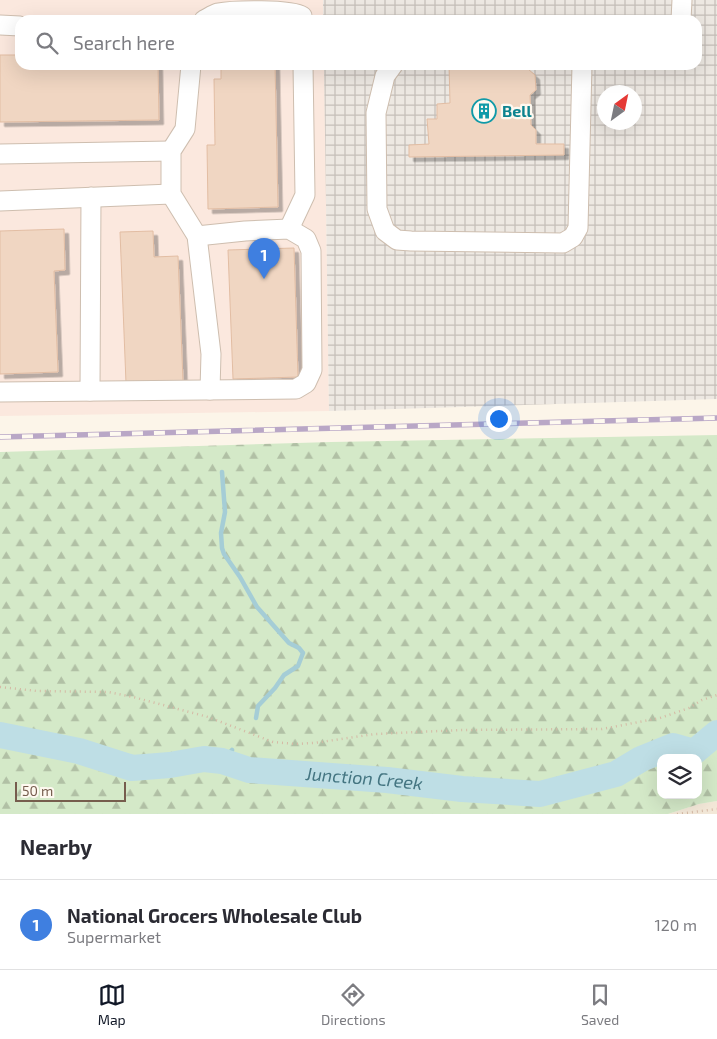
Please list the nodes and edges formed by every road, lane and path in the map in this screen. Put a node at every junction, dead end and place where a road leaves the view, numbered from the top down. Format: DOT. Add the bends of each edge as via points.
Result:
graph roads {
  1 [pos="682,0"];
  2 [pos="213,15"];
  3 [pos="300,15"];
  4 [pos="681,15"];
  5 [pos="0,25"];
  6 [pos="15,26"];
  7 [pos="191,70"];
  8 [pos="303,70"];
  9 [pos="389,70"];
  10 [pos="582,70"];
  11 [pos="172,151"];
  12 [pos="0,154"];
  13 [pos="171,194"];
  14 [pos="91,197"];
  15 [pos="0,201"];
  16 [pos="289,229"];
  17 [pos="197,236"];
  18 [pos="210,390"];
  19 [pos="90,391"];
  20 [pos="0,392"];
  21 [pos="0,687"];
  22 [pos="717,695"];
  23 [pos="717,809"];
  24 [pos="677,814"];
  1 -- 4 [label="lane"];
  2 -- 3 [label="lane" via="268,11"];
  5 -- 6 [label="lane"];
  7 -- 11 [label="lane" via="185,129"];
  8 -- 16 [label="lane" via="305,195"];
  9 -- 10 [label="lane" via="376,113 378,209 385,231 397,240 411,241 563,243 573,237 578,228"];
  11 -- 12 [label="lane"];
  11 -- 13 [label="lane"];
  13 -- 14 [label="lane"];
  13 -- 17 [label="lane"];
  14 -- 15 [label="lane"];
  14 -- 19 [label="lane"];
  16 -- 17 [label="lane"];
  16 -- 18 [label="lane" via="306,239 311,251 312,370 306,383 296,389"];
  17 -- 18 [label="lane" via="211,354"];
  18 -- 19 [label="lane"];
  19 -- 20 [label="lane"];
  21 -- 22 [label="path" via="132,696 208,717 273,742 295,744 375,734 602,729 660,718"];
  23 -- 24 [label="path"];
}
